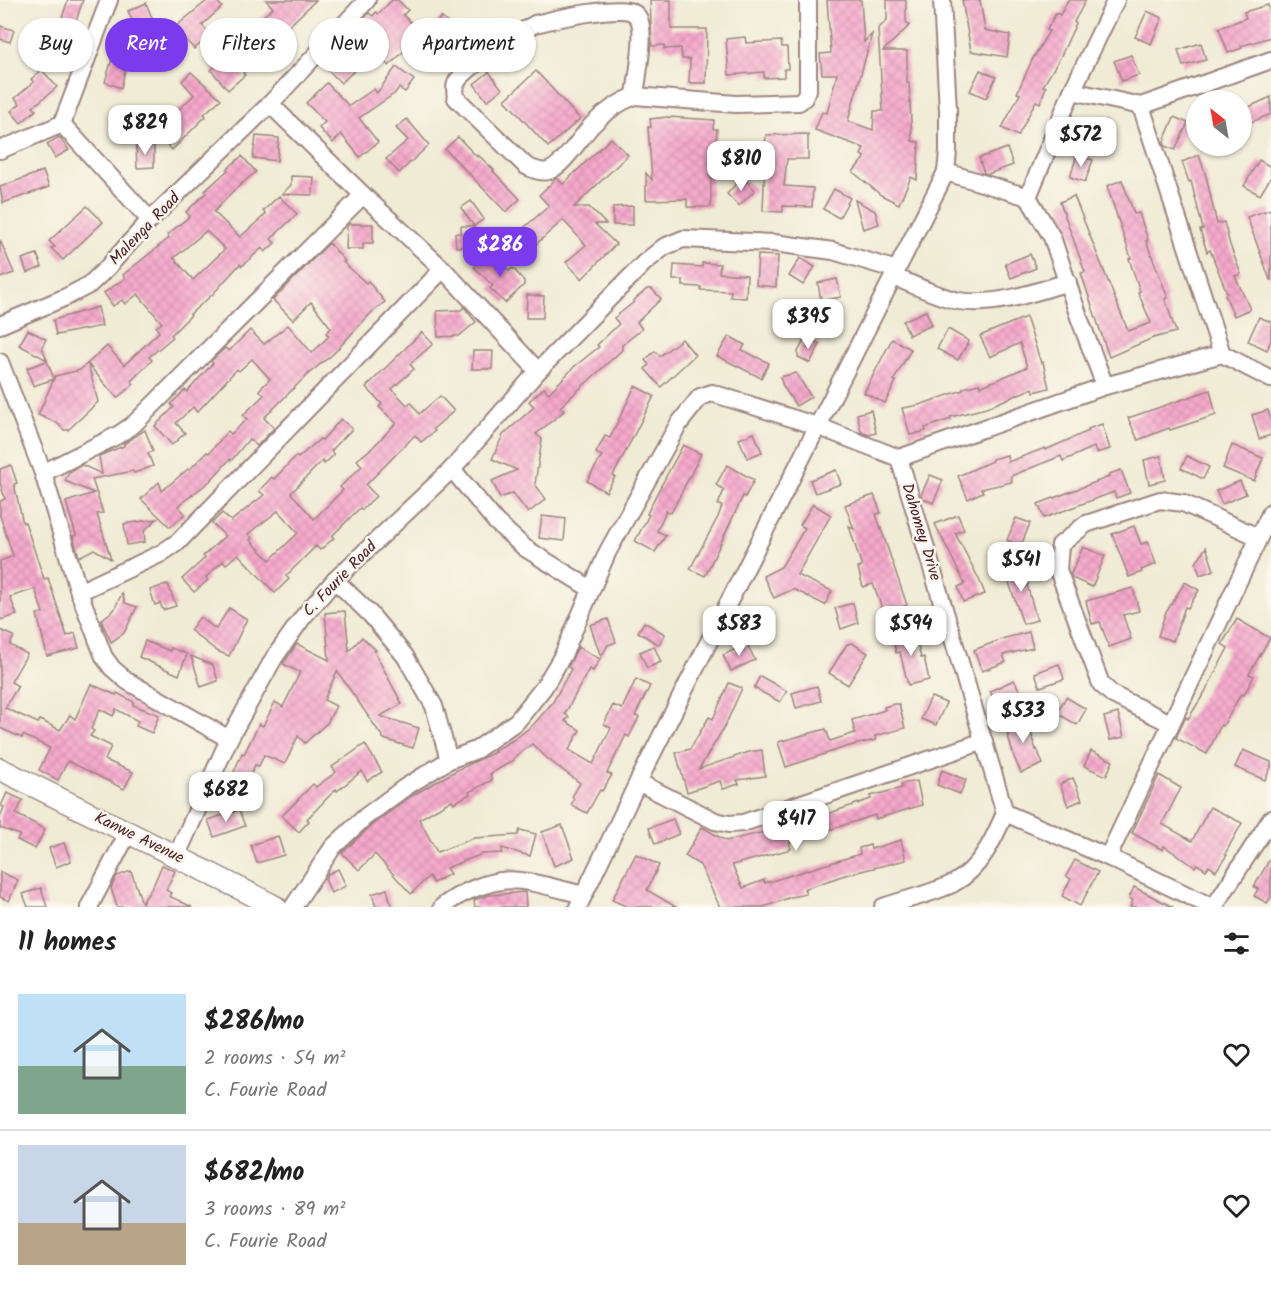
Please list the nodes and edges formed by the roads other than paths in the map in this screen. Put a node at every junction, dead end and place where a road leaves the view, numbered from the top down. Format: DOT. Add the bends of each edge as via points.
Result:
graph roads {
  1 [pos="109,0"];
  2 [pos="367,0"];
  3 [pos="808,0"];
  4 [pos="942,0"];
  5 [pos="1116,0"];
  6 [pos="1271,60"];
  7 [pos="1072,91"];
  8 [pos="635,96"];
  9 [pos="270,104"];
  10 [pos="1141,106"];
  11 [pos="62,124"];
  12 [pos="0,150"];
  13 [pos="946,172"];
  14 [pos="363,195"];
  15 [pos="1028,197"];
  16 [pos="150,220"];
  17 [pos="443,269"];
  18 [pos="896,274"];
  19 [pos="1068,282"];
  20 [pos="0,325"];
  21 [pos="1222,354"];
  22 [pos="0,362"];
  23 [pos="538,371"];
  24 [pos="1271,379"];
  25 [pos="1106,386"];
  26 [pos="817,426"];
  27 [pos="899,458"];
  28 [pos="452,469"];
  29 [pos="43,473"];
  30 [pos="1271,512"];
  31 [pos="1258,537"];
  32 [pos="335,580"];
  33 [pos="591,589"];
  34 [pos="79,592"];
  35 [pos="1170,723"];
  36 [pos="229,739"];
  37 [pos="984,741"];
  38 [pos="449,760"];
  39 [pos="0,770"];
  40 [pos="638,782"];
  41 [pos="1005,813"];
  42 [pos="1271,819"];
  43 [pos="128,833"];
  44 [pos="177,855"];
  45 [pos="1108,857"];
  46 [pos="580,901"];
  47 [pos="89,907"];
  48 [pos="276,907"];
  49 [pos="292,907"];
  50 [pos="442,907"];
  51 [pos="883,907"];
  52 [pos="1214,907"];
  1 -- 11 [label="street"];
  2 -- 9 [label="street, Malenga Road"];
  3 -- 8 [label="street" via="808,90 799,102 736,104"];
  4 -- 13 [label="street" via="948,110"];
  5 -- 7 [label="street"];
  6 -- 10 [label="street"];
  7 -- 10 [label="street"];
  7 -- 15 [label="street"];
  8 -- 8 [label="street" via="616,105 593,124 554,168 540,171 526,166 456,98 454,90 468,71 523,30 535,24 616,9 630,11 640,22"];
  9 -- 14 [label="street"];
  9 -- 16 [label="street, Malenga Road"];
  10 -- 21 [label="street"];
  11 -- 12 [label="street"];
  11 -- 16 [label="street"];
  13 -- 15 [label="street"];
  13 -- 18 [label="street"];
  14 -- 17 [label="street"];
  14 -- 29 [label="street" via="134,424"];
  15 -- 19 [label="street" via="1052,237"];
  16 -- 20 [label="street, Malenga Road" via="89,285"];
  17 -- 23 [label="street"];
  17 -- 34 [label="street" via="178,542"];
  18 -- 19 [label="street, C. Fourie Road" via="959,301 993,301"];
  18 -- 23 [label="street, C. Fourie Road" via="833,251 774,243 683,239 664,247 644,263"];
  18 -- 26 [label="street"];
  19 -- 25 [label="street"];
  21 -- 24 [label="street"];
  21 -- 25 [label="street"];
  22 -- 29 [label="street"];
  23 -- 28 [label="street, C. Fourie Road"];
  25 -- 27 [label="street"];
  26 -- 27 [label="street"];
  26 -- 33 [label="street" via="712,393 700,397 678,426"];
  26 -- 40 [label="street"];
  27 -- 37 [label="street, Dahomey Drive"];
  28 -- 32 [label="street, C. Fourie Road"];
  28 -- 33 [label="street" via="496,522 525,548"];
  29 -- 34 [label="street"];
  30 -- 31 [label="street"];
  31 -- 35 [label="street"];
  31 -- 35 [label="street" via="1183,503 1160,500 1086,524 1060,545 1058,570 1101,684 1113,695"];
  32 -- 36 [label="street, C. Fourie Road" via="274,658"];
  32 -- 38 [label="street" via="405,656 434,706"];
  33 -- 38 [label="street" via="563,655 518,722 476,750"];
  34 -- 36 [label="street" via="112,668 127,681"];
  35 -- 45 [label="street"];
  36 -- 44 [label="street, C. Fourie Road"];
  37 -- 40 [label="street" via="743,823 715,821"];
  37 -- 41 [label="street, Dahomey Drive"];
  38 -- 49 [label="street" via="365,817 333,847"];
  39 -- 43 [label="main road, Kanwe Avenue"];
  40 -- 46 [label="street"];
  41 -- 45 [label="street"];
  41 -- 51 [label="street" via="992,843 969,872 954,883"];
  42 -- 52 [label="street"];
  43 -- 44 [label="main road, Kanwe Avenue"];
  43 -- 47 [label="street"];
  44 -- 48 [label="main road, Kanwe Avenue"];
  45 -- 52 [label="street"];
  46 -- 50 [label="street" via="527,882 502,880 472,889"];
}
